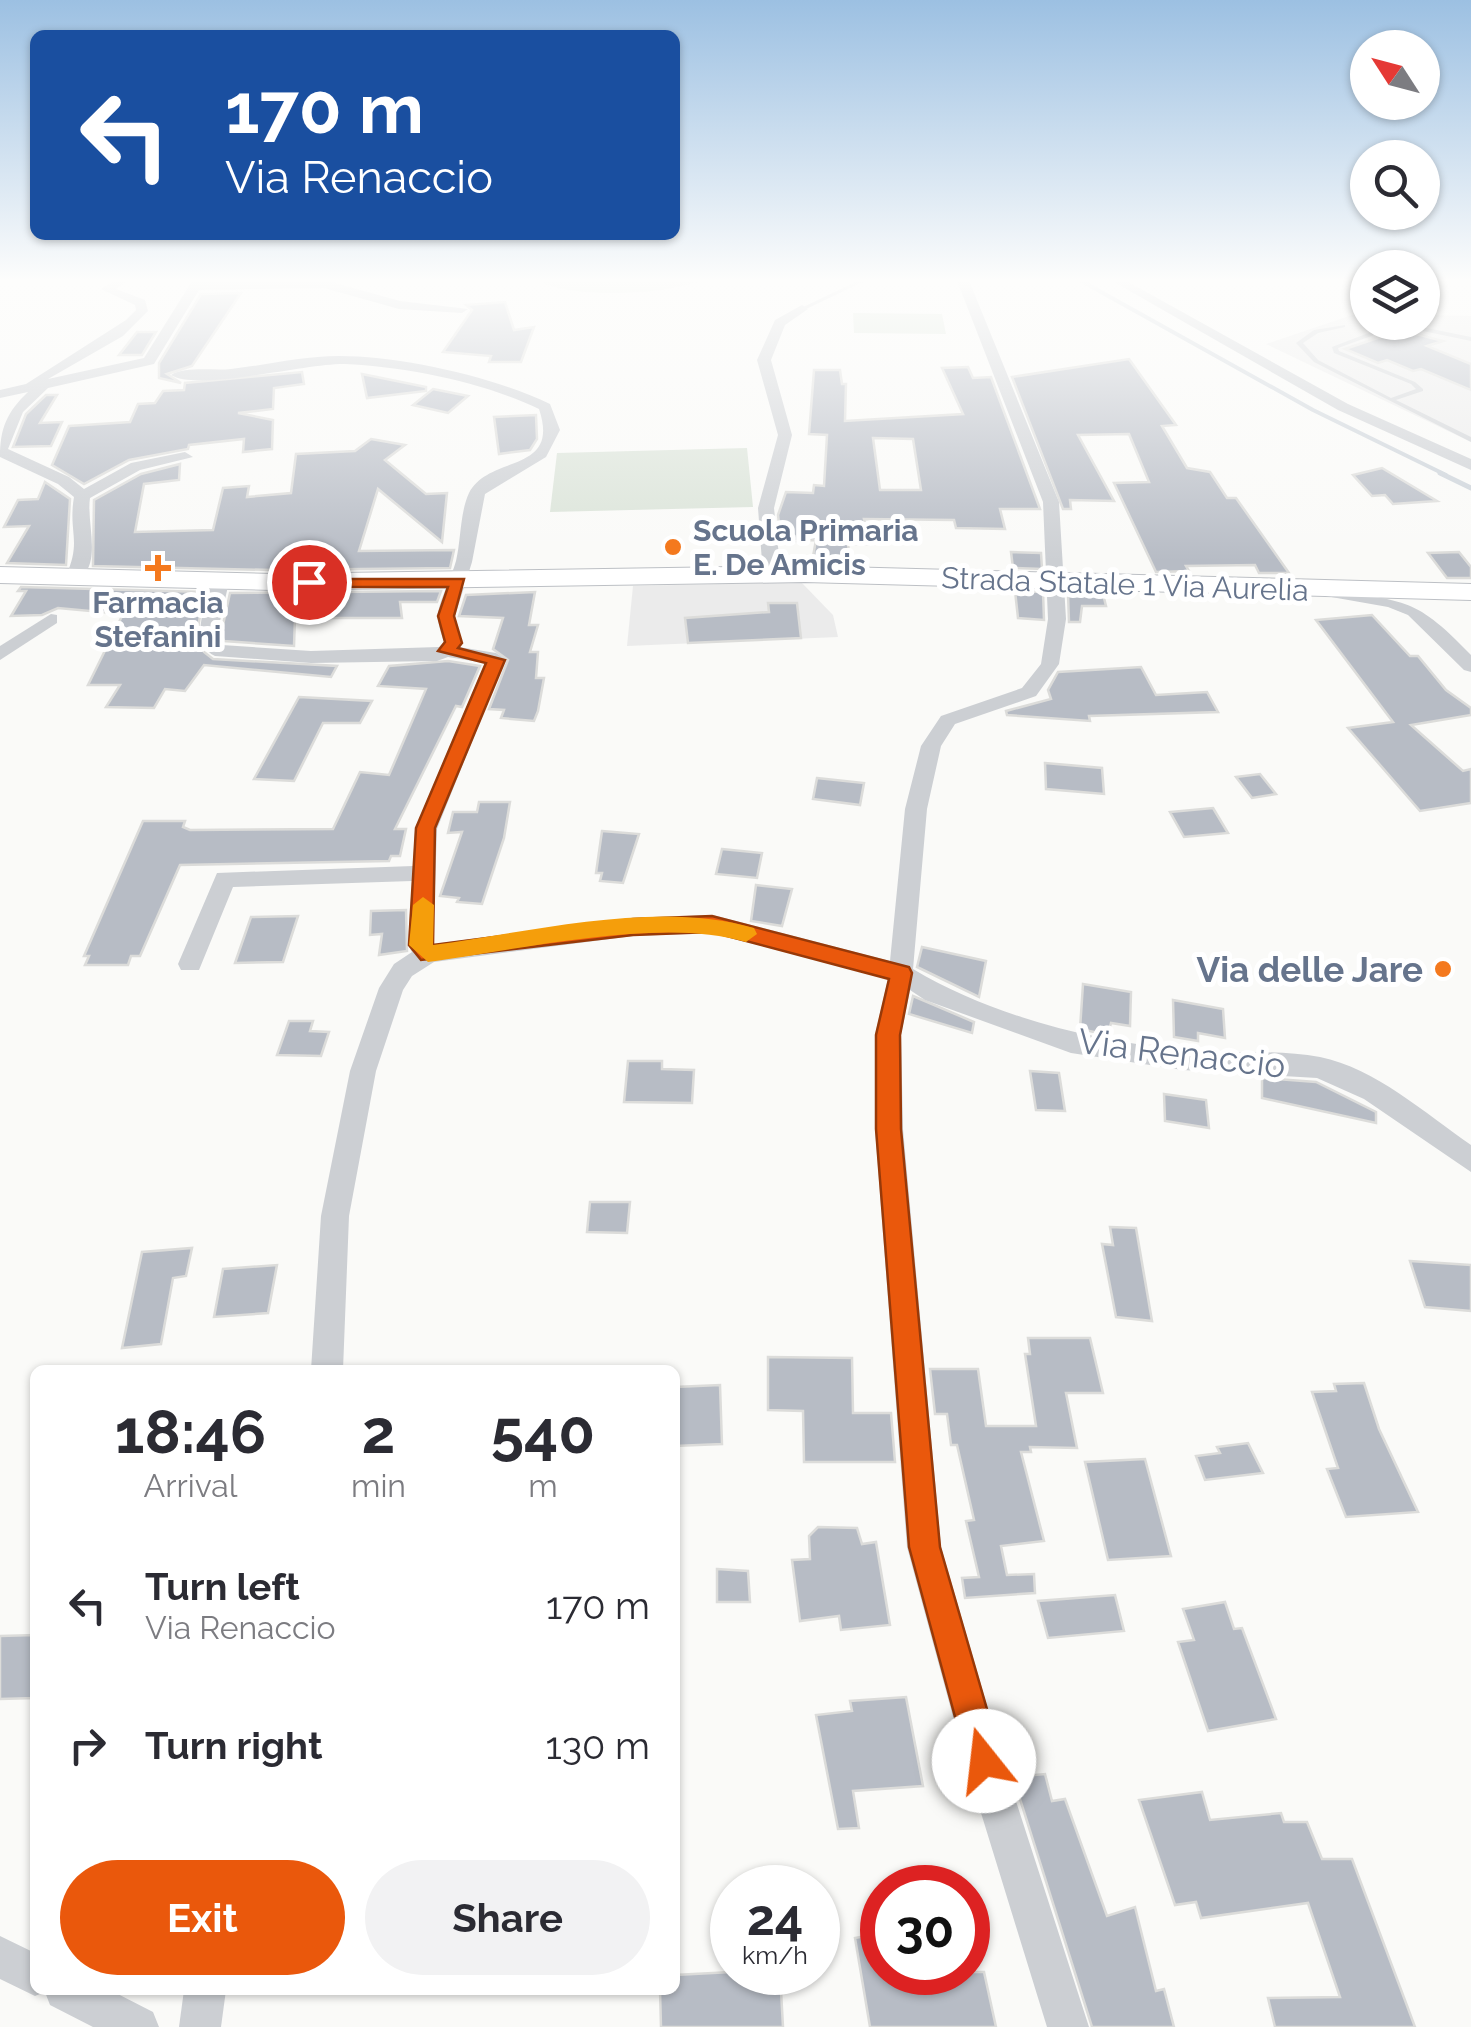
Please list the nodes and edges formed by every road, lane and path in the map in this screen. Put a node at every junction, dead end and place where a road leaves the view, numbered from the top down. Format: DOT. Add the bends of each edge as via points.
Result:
graph roads {
  1 [pos="50,373"];
  2 [pos="86,373"];
  3 [pos="245,373"];
  4 [pos="407,373"];
  5 [pos="768,373"];
  6 [pos="1000,373"];
  7 [pos="1280,373"];
  8 [pos="1342,373"];
  9 [pos="1382,373"];
  10 [pos="178,375"];
  11 [pos="35,387"];
  12 [pos="0,394"];
  13 [pos="1390,400"];
  14 [pos="1471,440"];
  15 [pos="0,450"];
  16 [pos="185,458"];
  17 [pos="1471,465"];
  18 [pos="82,496"];
  19 [pos="0,575"];
  20 [pos="772,575"];
  21 [pos="75,576"];
  22 [pos="1056,581"];
  23 [pos="220,582"];
  24 [pos="458,582"];
  25 [pos="1326,591"];
  26 [pos="1471,592"];
  27 [pos="51,619"];
  28 [pos="446,651"];
  29 [pos="0,654"];
  30 [pos="1471,666"];
  31 [pos="426,873"];
  32 [pos="428,954"];
  33 [pos="190,964"];
  34 [pos="901,973"];
  35 [pos="1471,1160"];
  36 [pos="328,1365"];
  37 [pos="0,1957"];
  38 [pos="30,1972"];
  39 [pos="75,1995"];
  40 [pos="204,1995"];
  41 [pos="138,2027"];
  42 [pos="200,2027"];
  43 [pos="1068,2027"];
  1 -- 11 [label="street"];
  2 -- 11 [label="street"];
  3 -- 10 [label="street"];
  4 -- 24 [label="street" via="512,393 545,406 554,430 540,458 477,493"];
  5 -- 20 [label="street" via="786,436 766,508"];
  6 -- 22 [label="street" via="1051,502"];
  7 -- 17 [label="street"];
  8 -- 13 [label="lane"];
  9 -- 13 [label="lane" via="1421,390"];
  11 -- 12 [label="street"];
  11 -- 15 [label="street"];
  13 -- 14 [label="lane"];
  15 -- 18 [label="street" via="66,480"];
  16 -- 18 [label="street" via="136,466"];
  18 -- 21 [label="street" via="78,520 86,551"];
  19 -- 21 [label="main road, Strada Statale 1 Via Aurelia"];
  20 -- 22 [label="main road, Strada Statale 1 Via Aurelia"];
  20 -- 24 [label="main road, Strada Statale 1 Via Aurelia"];
  21 -- 23 [label="main road, Strada Statale 1 Via Aurelia"];
  22 -- 25 [label="main road, Strada Statale 1 Via Aurelia"];
  22 -- 34 [label="street" via="1050,664 1028,692 948,720 931,746 916,809"];
  23 -- 24 [label="main road, Strada Statale 1 Via Aurelia"];
  23 -- 28 [label="street" via="209,617 215,650 312,657"];
  24 -- 28 [label="street" via="446,616 453,643"];
  25 -- 26 [label="main road, Strada Statale 1 Via Aurelia"];
  25 -- 30 [label="street" via="1421,614"];
  27 -- 29 [label="street"];
  28 -- 31 [label="street" via="477,654 497,666 442,779 426,828"];
  31 -- 32 [label="street" via="420,945"];
  31 -- 33 [label="street" via="225,879"];
  32 -- 34 [label="street, Via Renaccio" via="633,927 712,924"];
  32 -- 36 [label="street" via="403,970 391,988 363,1070 334,1216"];
  34 -- 35 [label="street, Via Renaccio" via="934,994 1071,1042 1333,1072 1373,1091"];
  34 -- 43 [label="street" via="888,1035 889,1129 924,1547"];
  37 -- 38 [label="street"];
  39 -- 41 [label="street"];
  40 -- 42 [label="street"];
}
